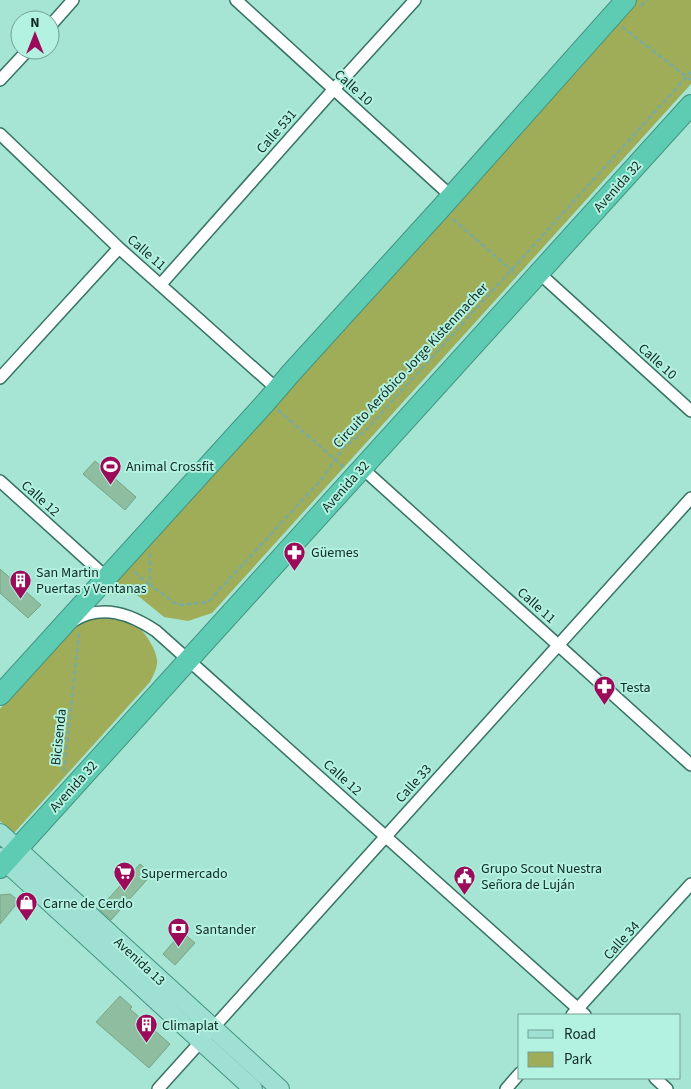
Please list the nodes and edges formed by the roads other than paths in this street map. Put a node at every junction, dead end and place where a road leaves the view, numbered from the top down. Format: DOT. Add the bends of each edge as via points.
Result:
graph roads {
  1 [pos="74,0"];
  2 [pos="236,0"];
  3 [pos="415,0"];
  4 [pos="628,2"];
  5 [pos="60,15"];
  6 [pos="19,60"];
  7 [pos="0,80"];
  8 [pos="334,89"];
  9 [pos="691,104"];
  10 [pos="0,134"];
  11 [pos="446,202"];
  12 [pos="119,248"];
  13 [pos="533,279"];
  14 [pos="162,284"];
  15 [pos="0,378"];
  16 [pos="272,395"];
  17 [pos="691,411"];
  18 [pos="358,472"];
  19 [pos="0,481"];
  20 [pos="691,498"];
  21 [pos="106,577"];
  22 [pos="61,628"];
  23 [pos="558,645"];
  24 [pos="189,659"];
  25 [pos="0,695"];
  26 [pos="691,765"];
  27 [pos="0,833"];
  28 [pos="386,836"];
  29 [pos="6,859"];
  30 [pos="691,884"];
  31 [pos="579,1013"];
  32 [pos="207,1035"];
  33 [pos="518,1075"];
  34 [pos="655,1079"];
  35 [pos="158,1089"];
  36 [pos="253,1089"];
  37 [pos="280,1089"];
  38 [pos="506,1089"];
  39 [pos="667,1089"];
  1 -- 5 [label="street"];
  2 -- 8 [label="street, Calle 10"];
  3 -- 8 [label="street, Calle 531"];
  4 -- 11 [label="highway"];
  6 -- 7 [label="street"];
  8 -- 11 [label="street, Calle 10"];
  8 -- 14 [label="street, Calle 531"];
  9 -- 13 [label="highway, Avenida 32"];
  10 -- 12 [label="street, Calle 11"];
  11 -- 16 [label="highway"];
  12 -- 14 [label="street, Calle 11"];
  12 -- 15 [label="street"];
  13 -- 17 [label="street, Calle 10"];
  13 -- 18 [label="highway, Avenida 32"];
  14 -- 16 [label="street, Calle 11"];
  16 -- 21 [label="highway"];
  18 -- 23 [label="street, Calle 11"];
  18 -- 24 [label="highway, Avenida 32"];
  19 -- 21 [label="street, Calle 12"];
  20 -- 23 [label="street, Calle 33"];
  21 -- 22 [label="highway"];
  22 -- 24 [label="street, Calle 12" via="93,612 125,614 142,621"];
  22 -- 25 [label="highway"];
  23 -- 26 [label="street, Calle 11"];
  23 -- 28 [label="street, Calle 33"];
  24 -- 28 [label="street, Calle 12"];
  24 -- 29 [label="highway, Avenida 32"];
  27 -- 29 [label="main road, Avenida 13"];
  28 -- 31 [label="street, Calle 12"];
  28 -- 32 [label="street, Calle 33"];
  29 -- 32 [label="main road, Avenida 13"];
  30 -- 31 [label="street, Calle 34"];
  32 -- 35 [label="street, Calle 33"];
  32 -- 36 [label="main road, Avenida 13"];
  32 -- 37 [label="main road, Avenida 13"];
  33 -- 38 [label="street"];
  34 -- 39 [label="street"];
}
